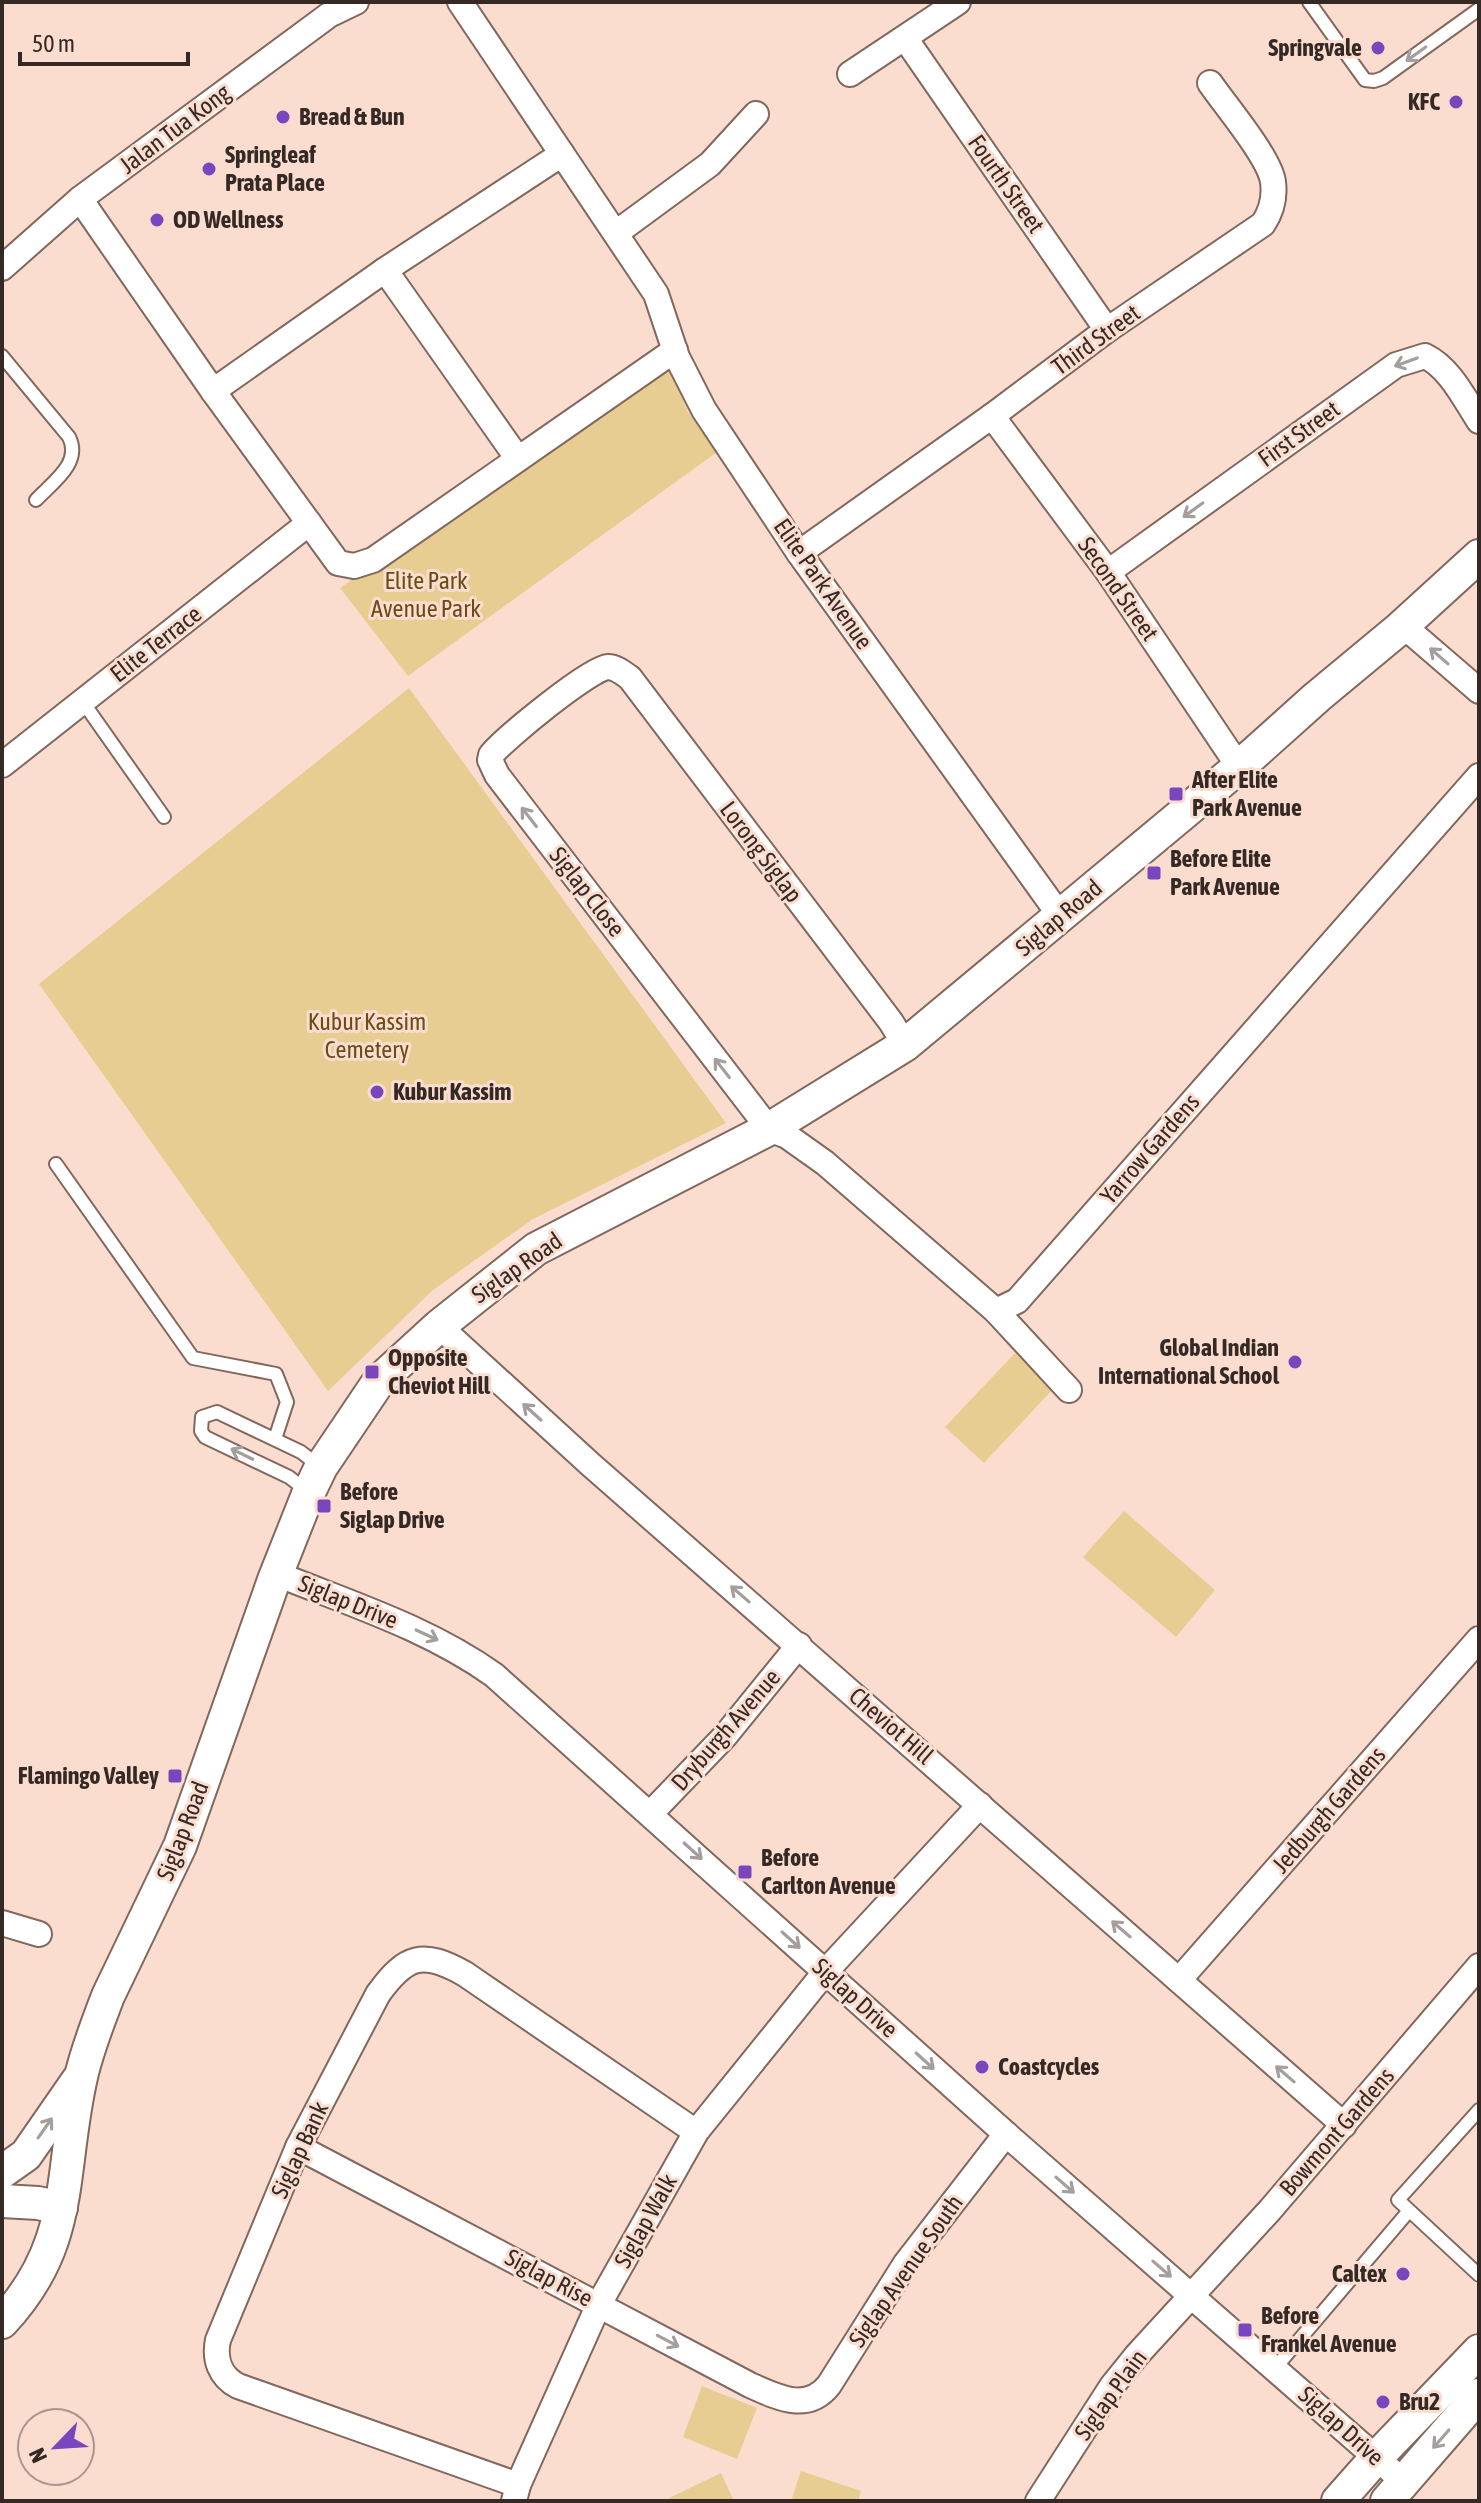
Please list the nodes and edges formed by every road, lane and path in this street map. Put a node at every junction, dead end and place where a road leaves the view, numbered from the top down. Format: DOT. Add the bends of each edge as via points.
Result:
graph roads {
  1 [pos="356,2"];
  2 [pos="460,2"];
  3 [pos="958,2"];
  4 [pos="1309,2"];
  5 [pos="322,8"];
  6 [pos="1479,9"];
  7 [pos="905,38"];
  8 [pos="850,74"];
  9 [pos="1210,83"];
  10 [pos="756,114"];
  11 [pos="562,154"];
  12 [pos="80,199"];
  13 [pos="616,233"];
  14 [pos="2,268"];
  15 [pos="385,270"];
  16 [pos="1107,330"];
  17 [pos="675,350"];
  18 [pos="2,356"];
  19 [pos="213,391"];
  20 [pos="992,416"];
  21 [pos="1479,421"];
  22 [pos="518,459"];
  23 [pos="36,500"];
  24 [pos="309,523"];
  25 [pos="799,553"];
  26 [pos="1479,556"];
  27 [pos="1108,572"];
  28 [pos="1399,629"];
  29 [pos="609,667"];
  30 [pos="1479,691"];
  31 [pos="83,702"];
  32 [pos="2,765"];
  33 [pos="1239,767"];
  34 [pos="1479,776"];
  35 [pos="164,817"];
  36 [pos="1061,917"];
  37 [pos="905,1045"];
  38 [pos="778,1133"];
  39 [pos="56,1164"];
  40 [pos="996,1311"];
  41 [pos="439,1326"];
  42 [pos="1069,1390"];
  43 [pos="275,1439"];
  44 [pos="315,1480"];
  45 [pos="274,1580"];
  46 [pos="1479,1639"];
  47 [pos="799,1645"];
  48 [pos="980,1805"];
  49 [pos="651,1813"];
  50 [pos="2,1923"];
  51 [pos="39,1934"];
  52 [pos="1479,1966"];
  53 [pos="826,1971"];
  54 [pos="1179,1980"];
  55 [pos="81,2076"];
  56 [pos="1479,2110"];
  57 [pos="1344,2125"];
  58 [pos="696,2132"];
  59 [pos="1006,2134"];
  60 [pos="298,2147"];
  61 [pos="2,2172"];
  62 [pos="2,2201"];
  63 [pos="61,2208"];
  64 [pos="1408,2212"];
  65 [pos="1479,2275"];
  66 [pos="1192,2295"];
  67 [pos="599,2304"];
  68 [pos="2,2322"];
  69 [pos="1479,2351"];
  70 [pos="1276,2367"];
  71 [pos="1479,2395"];
  72 [pos="802,2402"];
  73 [pos="1376,2458"];
  74 [pos="1396,2492"];
  75 [pos="516,2493"];
  76 [pos="1038,2501"];
  77 [pos="1338,2501"];
  1 -- 5 [label="street, Jalan Tua Kong"];
  2 -- 11 [label="street, Elite Park Avenue"];
  3 -- 7 [label="street"];
  6 -- 4 [label="lane, one-way" via="1374,81 1365,80"];
  5 -- 12 [label="street, Jalan Tua Kong"];
  7 -- 8 [label="street"];
  7 -- 16 [label="street, Fourth Street"];
  9 -- 16 [label="street, Third Street" via="1264,161 1273,181 1270,213 1263,224"];
  10 -- 13 [label="street" via="710,164"];
  11 -- 13 [label="street, Elite Park Avenue"];
  11 -- 15 [label="street"];
  12 -- 14 [label="street, Jalan Tua Kong"];
  12 -- 19 [label="street"];
  13 -- 17 [label="street, Elite Park Avenue" via="656,294"];
  15 -- 19 [label="street"];
  15 -- 22 [label="street"];
  16 -- 20 [label="street, Third Street"];
  17 -- 22 [label="street"];
  17 -- 25 [label="street, Elite Park Avenue" via="704,410"];
  18 -- 23 [label="lane" via="74,447 72,462"];
  19 -- 24 [label="street"];
  20 -- 25 [label="street, Third Street"];
  20 -- 27 [label="street, Second Street"];
  21 -- 27 [label="street, First Street, one-way" via="1435,360 1425,356 1396,365"];
  22 -- 24 [label="street" via="373,560 354,566 338,563"];
  24 -- 31 [label="street, Elite Terrace"];
  25 -- 36 [label="street, Elite Park Avenue"];
  26 -- 28 [label="main road, Siglap Road"];
  27 -- 33 [label="street, Second Street"];
  30 -- 28 [label="street, one-way" via="1413,634"];
  28 -- 33 [label="main road, Siglap Road"];
  29 -- 37 [label="street, Lorong Siglap" via="630,678"];
  38 -- 29 [label="street, Siglap Close, one-way" via="490,760 496,748 587,676"];
  31 -- 32 [label="street, Elite Terrace"];
  31 -- 35 [label="lane"];
  33 -- 36 [label="main road, Siglap Road"];
  34 -- 40 [label="street, Yarrow Gardens" via="1017,1301"];
  36 -- 37 [label="main road, Siglap Road"];
  37 -- 38 [label="main road, Siglap Road"];
  38 -- 40 [label="street" via="825,1163"];
  38 -- 41 [label="main road, Siglap Road" via="536,1249"];
  39 -- 43 [label="lane" via="193,1358 276,1374 287,1402"];
  40 -- 42 [label="street"];
  41 -- 44 [label="main road, Siglap Road" via="379,1381"];
  47 -- 41 [label="street, Cheviot Hill, one-way"];
  43 -- 44 [label="lane" via="301,1452"];
  44 -- 43 [label="lane, one-way" via="289,1477 205,1437 199,1423 217,1412"];
  44 -- 45 [label="main road, Siglap Road"];
  45 -- 49 [label="street, Siglap Drive, one-way" via="277,1574 456,1650 494,1675"];
  45 -- 55 [label="main road, Siglap Road" via="180,1846 108,1996"];
  46 -- 54 [label="street, Jedburgh Gardens"];
  47 -- 48 [label="street, Cheviot Hill"];
  47 -- 49 [label="street, Dryburgh Avenue" via="725,1736"];
  48 -- 53 [label="street, Siglap Walk"];
  54 -- 48 [label="street, Cheviot Hill, one-way"];
  49 -- 53 [label="street, Siglap Drive, one-way"];
  50 -- 51 [label="street"];
  52 -- 57 [label="street, Bowmont Gardens"];
  53 -- 58 [label="street, Siglap Walk"];
  53 -- 59 [label="street, Siglap Drive, one-way"];
  57 -- 54 [label="street, Cheviot Hill, one-way"];
  61 -- 55 [label="main road, one-way" via="26,2155"];
  55 -- 63 [label="main road, Siglap Road"];
  56 -- 64 [label="lane" via="1398,2200"];
  57 -- 66 [label="street, Bowmont Gardens"];
  58 -- 60 [label="street, Siglap Bank" via="465,1974 431,1958 402,1968 378,1994"];
  58 -- 67 [label="street, Siglap Walk"];
  59 -- 66 [label="street, Siglap Drive, one-way"];
  59 -- 72 [label="street, Siglap Avenue South" via="906,2263 829,2385"];
  60 -- 67 [label="street, Siglap Rise"];
  60 -- 75 [label="street, Siglap Bank" via="218,2340 222,2372 238,2386"];
  62 -- 63 [label="main road"];
  63 -- 68 [label="main road, Siglap Road" via="40,2273"];
  64 -- 65 [label="lane"];
  64 -- 70 [label="lane"];
  66 -- 70 [label="street, Siglap Drive"];
  66 -- 76 [label="street, Siglap Plain" via="1112,2386"];
  67 -- 72 [label="street, Siglap Rise, one-way" via="750,2385"];
  67 -- 75 [label="street, Siglap Walk"];
  69 -- 73 [label="main road"];
  70 -- 73 [label="street, Siglap Drive"];
  71 -- 74 [label="main road, one-way"];
  73 -- 74 [label="street, Siglap Drive"];
  73 -- 77 [label="main road"];
}
